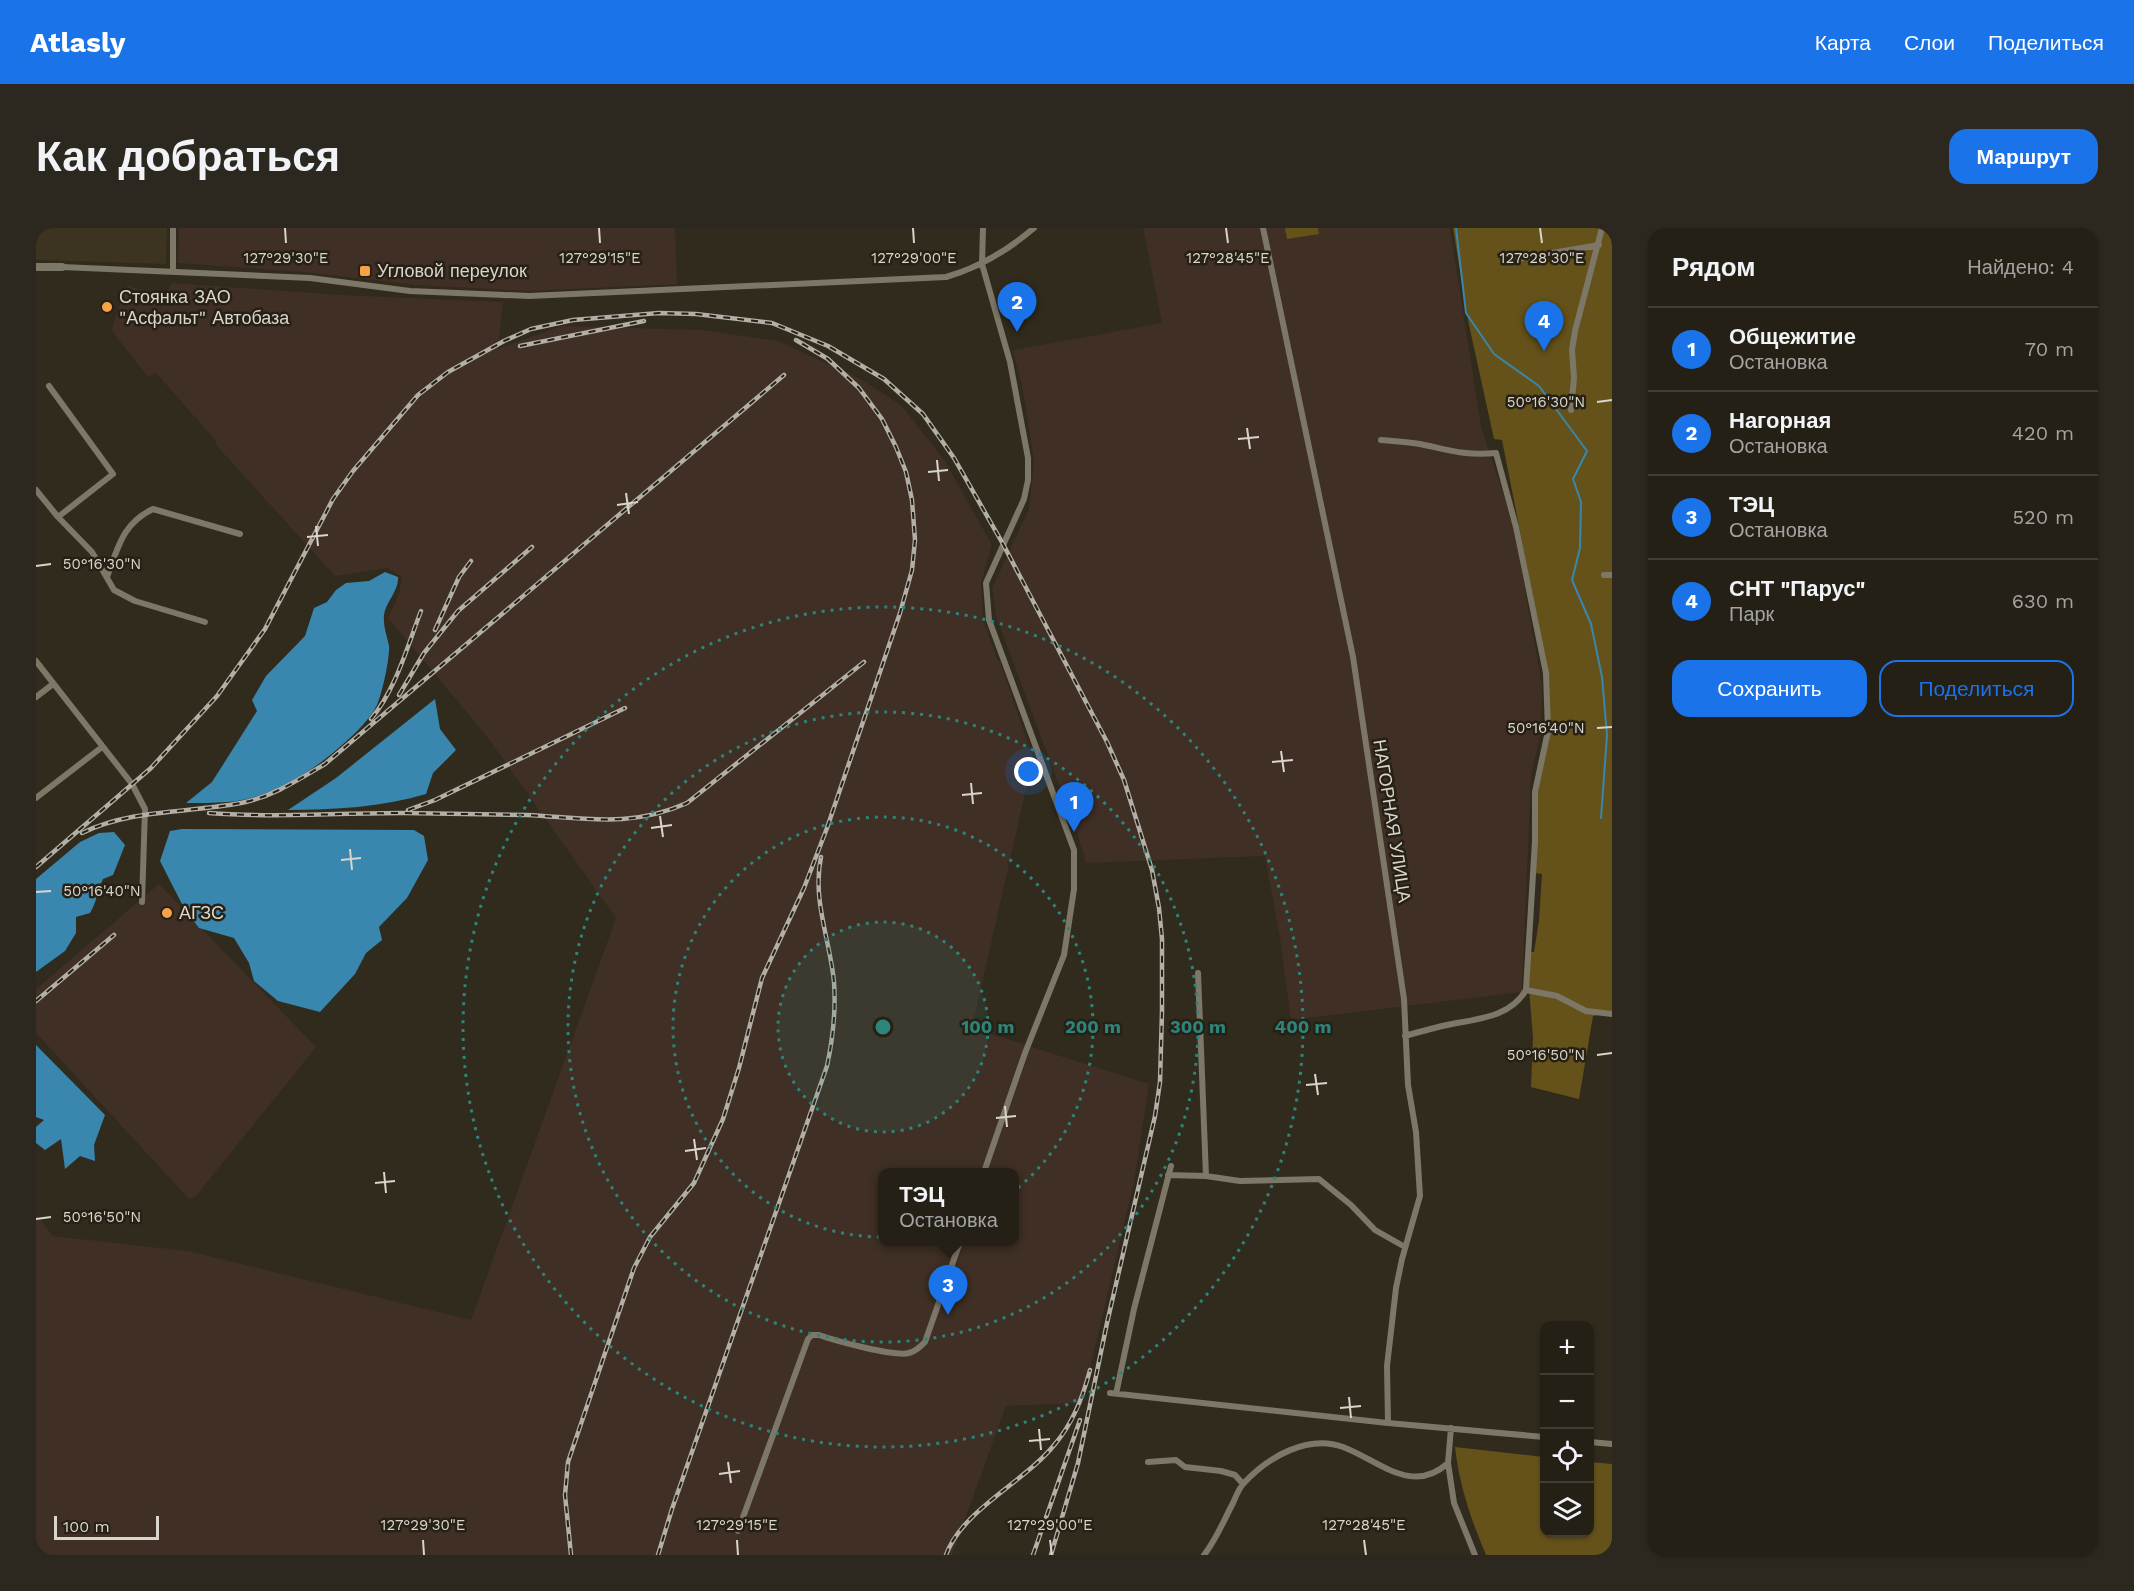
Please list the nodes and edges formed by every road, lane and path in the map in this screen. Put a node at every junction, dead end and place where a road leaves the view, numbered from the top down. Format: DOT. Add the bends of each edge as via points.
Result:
graph roads {
  1 [pos="173,228"];
  2 [pos="983,228"];
  3 [pos="1034,228"];
  4 [pos="1263,228"];
  5 [pos="1602,228"];
  6 [pos="1599,245"];
  7 [pos="1505,261"];
  8 [pos="982,264"];
  9 [pos="36,267"];
  10 [pos="62,267"];
  11 [pos="173,271"];
  12 [pos="49,386"];
  13 [pos="1570,410"];
  14 [pos="1381,440"];
  15 [pos="36,490"];
  16 [pos="58,517"];
  17 [pos="240,534"];
  18 [pos="1604,575"];
  19 [pos="1612,575"];
  20 [pos="107,577"];
  21 [pos="205,622"];
  22 [pos="36,662"];
  23 [pos="53,684"];
  24 [pos="36,697"];
  25 [pos="102,747"];
  26 [pos="36,798"];
  27 [pos="142,902"];
  28 [pos="1198,973"];
  29 [pos="1526,990"];
  30 [pos="1612,1014"];
  31 [pos="1406,1036"];
  32 [pos="1171,1166"];
  33 [pos="986,1168"];
  34 [pos="1168,1175"];
  35 [pos="1206,1176"];
  36 [pos="959,1246"];
  37 [pos="1405,1247"];
  38 [pos="1388,1423"];
  39 [pos="1451,1428"];
  40 [pos="1540,1437"];
  41 [pos="1594,1442"];
  42 [pos="1612,1444"];
  43 [pos="1148,1462"];
  44 [pos="1448,1463"];
  45 [pos="1243,1484"];
  46 [pos="738,1531"];
  47 [pos="1204,1555"];
  48 [pos="1475,1555"];
  1 -- 11 [label="street"];
  2 -- 8 [label="street"];
  3 -- 8 [label="street"];
  4 -- 31 [label="street, НАГОРНАЯ УЛИЦА" via="1353,657 1404,999"];
  5 -- 6 [label="street"];
  6 -- 7 [label="street"];
  6 -- 13 [label="street" via="1575,331"];
  8 -- 11 [label="street" via="946,277 529,296 410,291 310,278"];
  8 -- 33 [label="street" via="1010,362 1028,458 1024,499 986,583 989,620 1074,850 1074,889 1064,955"];
  9 -- 10 [label="street"];
  10 -- 11 [label="street"];
  12 -- 16 [label="street" via="113,474"];
  14 -- 29 [label="street" via="1476,455 1496,453 1518,539 1548,692 1548,731 1535,792"];
  15 -- 16 [label="street"];
  16 -- 20 [label="street" via="92,552"];
  17 -- 20 [label="street" via="153,509 138,516 122,538"];
  18 -- 19 [label="street"];
  20 -- 21 [label="street" via="114,590 135,601"];
  22 -- 23 [label="street"];
  23 -- 24 [label="street"];
  23 -- 25 [label="street"];
  25 -- 26 [label="street"];
  25 -- 27 [label="street" via="132,784 145,809"];
  28 -- 35 [label="street"];
  29 -- 30 [label="street" via="1557,996 1586,1011"];
  29 -- 31 [label="street" via="1514,1006 1501,1012"];
  31 -- 37 [label="street, НАГОРНАЯ УЛИЦА" via="1420,1196"];
  32 -- 34 [label="street"];
  34 -- 35 [label="street"];
  34 -- 38 [label="street" via="1113,1394"];
  35 -- 37 [label="street" via="1240,1181 1319,1179 1375,1230"];
  36 -- 46 [label="street" via="925,1342 918,1349 894,1353 819,1335 808,1339"];
  37 -- 38 [label="street, НАГОРНАЯ УЛИЦА" via="1387,1366"];
  38 -- 39 [label="street"];
  39 -- 40 [label="street"];
  39 -- 44 [label="street"];
  41 -- 42 [label="street"];
  43 -- 45 [label="street" via="1176,1460 1185,1467 1235,1475"];
  44 -- 45 [label="street" via="1431,1475 1416,1477 1395,1473 1343,1447 1313,1444 1280,1456"];
  44 -- 48 [label="street" via="1454,1503"];
  45 -- 47 [label="street"];
}
